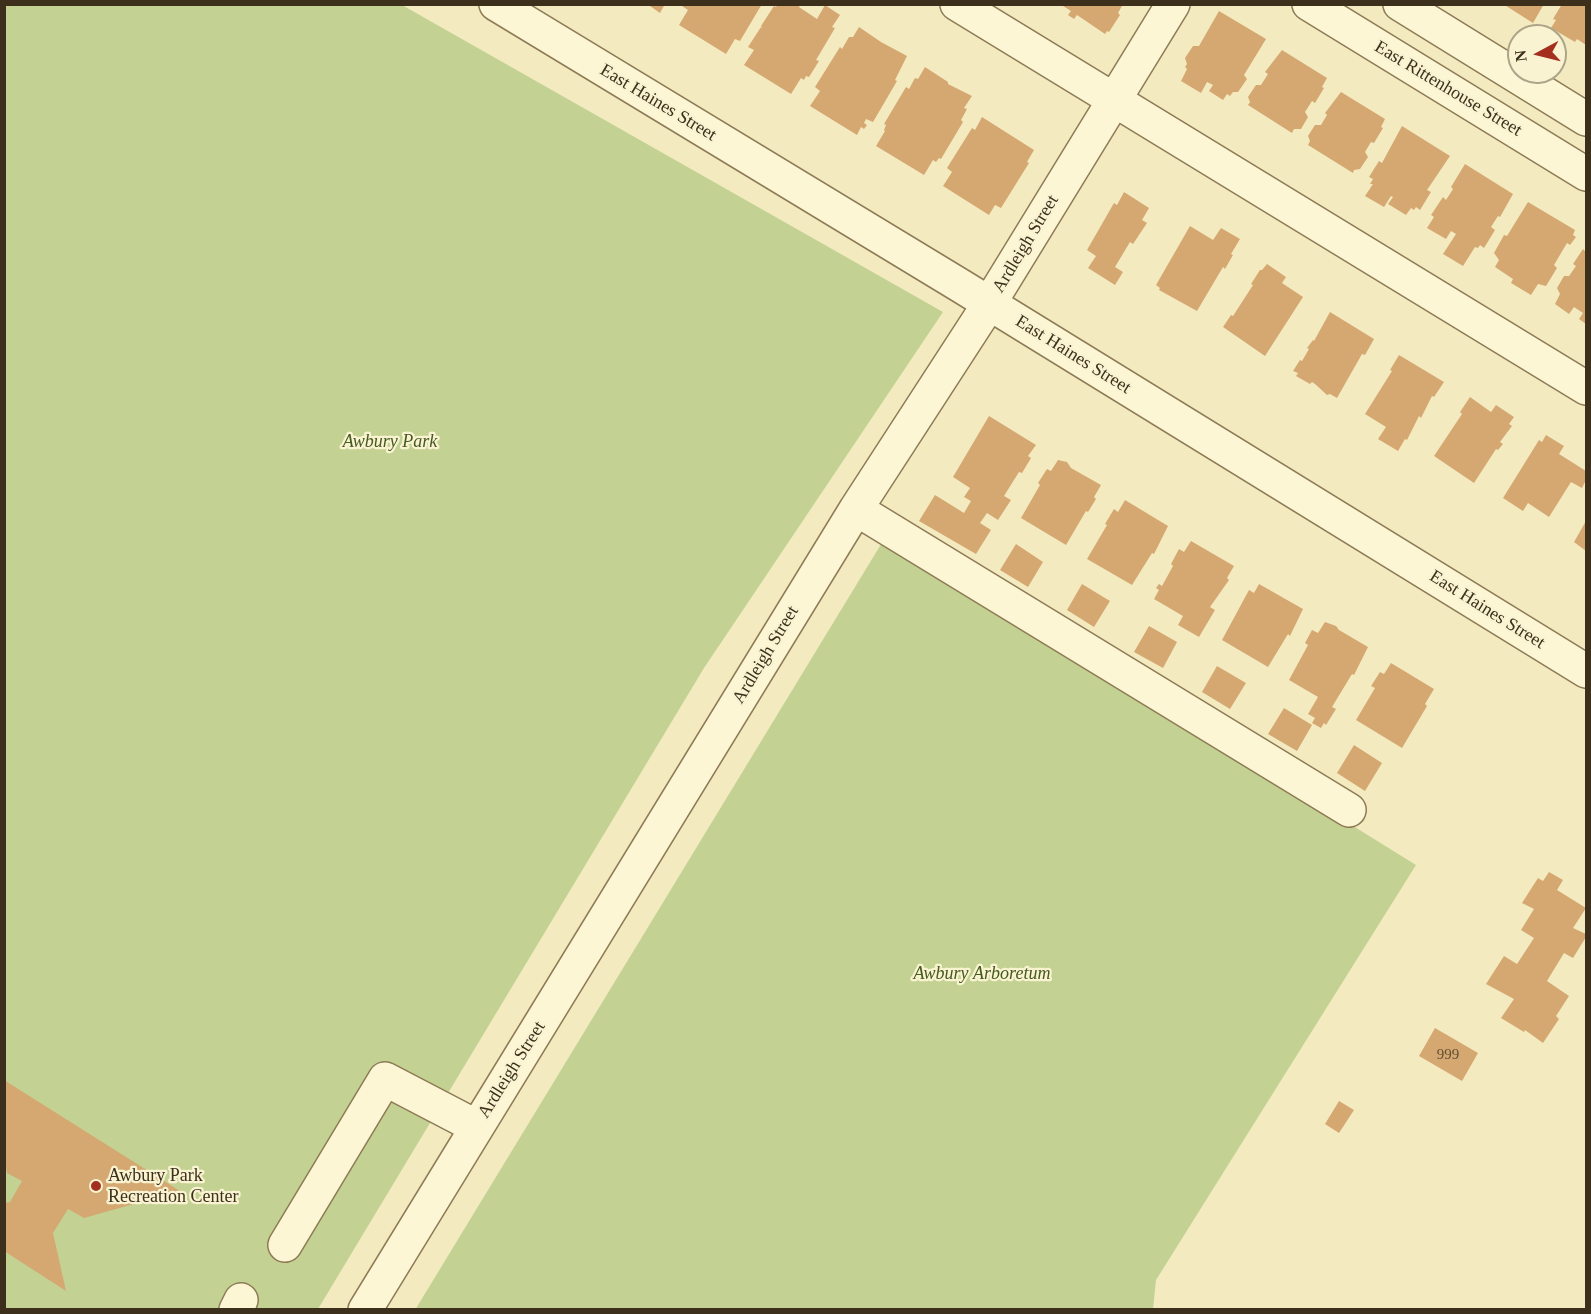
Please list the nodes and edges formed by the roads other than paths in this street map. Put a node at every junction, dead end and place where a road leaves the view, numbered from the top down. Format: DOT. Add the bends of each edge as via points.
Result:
graph roads {
  1 [pos="496,4"];
  2 [pos="957,4"];
  3 [pos="1173,4"];
  4 [pos="1309,4"];
  5 [pos="1400,4"];
  6 [pos="1114,99"];
  7 [pos="1587,119"];
  8 [pos="1587,174"];
  9 [pos="989,304"];
  10 [pos="1587,388"];
  11 [pos="856,509"];
  12 [pos="1587,671"];
  13 [pos="1349,810"];
  14 [pos="477,1127"];
  15 [pos="285,1245"];
  16 [pos="365,1310"];
  1 -- 9 [label="street, East Haines Street"];
  2 -- 6 [label="street"];
  3 -- 6 [label="street, Ardleigh Street"];
  4 -- 8 [label="street, East Rittenhouse Street"];
  5 -- 7 [label="street"];
  6 -- 9 [label="street, Ardleigh Street"];
  6 -- 10 [label="street"];
  9 -- 11 [label="street, Ardleigh Street"];
  9 -- 12 [label="street, East Haines Street"];
  11 -- 13 [label="street"];
  11 -- 14 [label="street, Ardleigh Street"];
  14 -- 15 [label="street" via="385,1079"];
  14 -- 16 [label="street, Ardleigh Street"];
}
